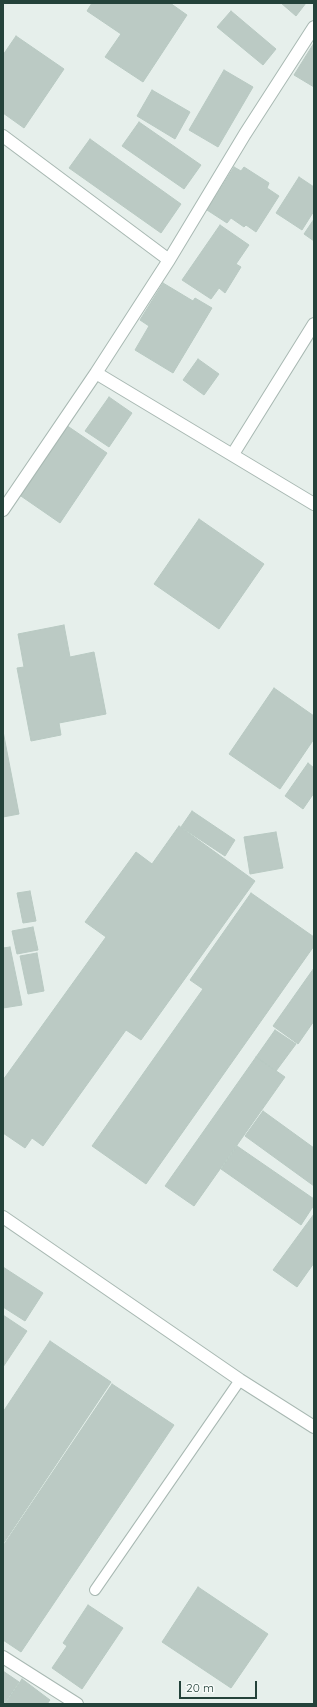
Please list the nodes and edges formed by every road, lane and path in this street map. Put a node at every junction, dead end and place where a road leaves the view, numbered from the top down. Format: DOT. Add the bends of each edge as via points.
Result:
graph roads {
  1 [pos="314,27"];
  2 [pos="3,136"];
  3 [pos="169,260"];
  4 [pos="314,324"];
  5 [pos="96,373"];
  6 [pos="233,454"];
  7 [pos="314,504"];
  8 [pos="3,510"];
  9 [pos="3,1217"];
  10 [pos="240,1380"];
  11 [pos="314,1427"];
  12 [pos="95,1590"];
  13 [pos="3,1657"];
  14 [pos="77,1704"];
  1 -- 3 [label="street" via="245,134"];
  2 -- 3 [label="street"];
  3 -- 5 [label="street"];
  4 -- 6 [label="street"];
  5 -- 6 [label="street"];
  5 -- 8 [label="street"];
  6 -- 7 [label="street"];
  9 -- 10 [label="street"];
  10 -- 11 [label="street"];
  10 -- 12 [label="lane"];
  13 -- 14 [label="street"];
}
